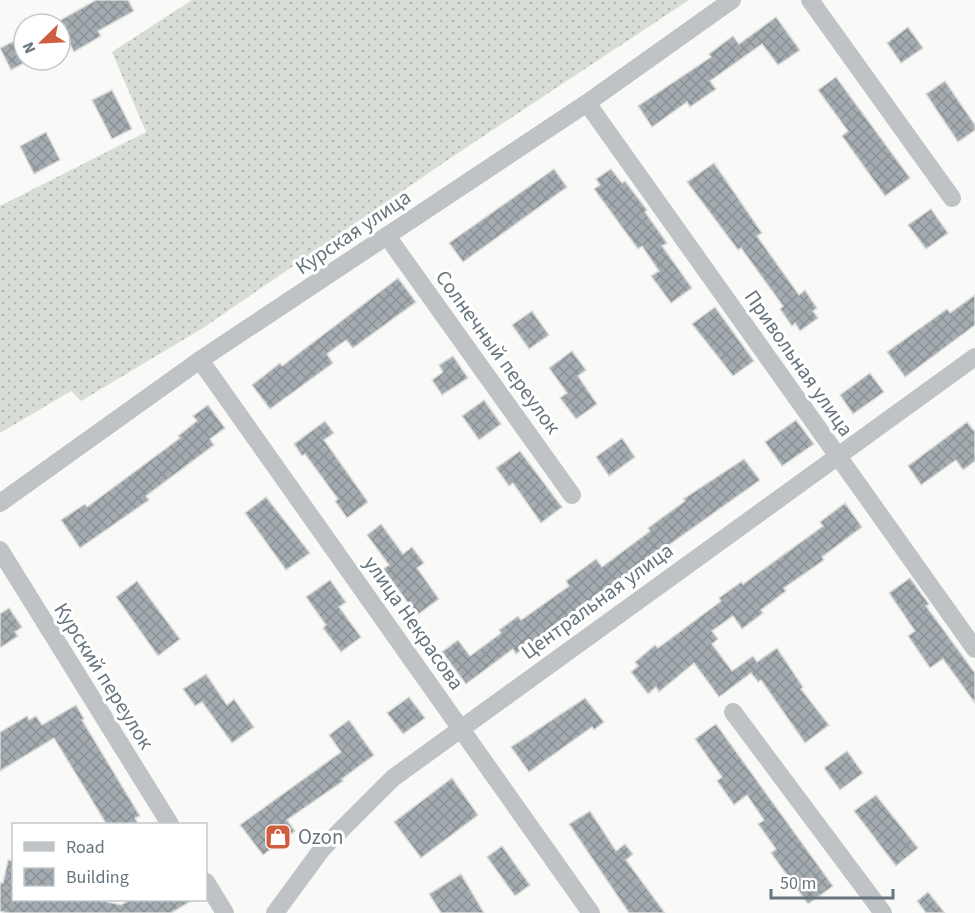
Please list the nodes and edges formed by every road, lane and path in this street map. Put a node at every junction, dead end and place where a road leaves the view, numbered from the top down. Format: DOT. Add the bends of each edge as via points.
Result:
graph roads {
  1 [pos="732,0"];
  2 [pos="810,0"];
  3 [pos="587,103"];
  4 [pos="952,198"];
  5 [pos="387,236"];
  6 [pos="975,357"];
  7 [pos="200,360"];
  8 [pos="837,455"];
  9 [pos="572,495"];
  10 [pos="0,503"];
  11 [pos="0,550"];
  12 [pos="975,649"];
  13 [pos="733,712"];
  14 [pos="460,728"];
  15 [pos="169,823"];
  16 [pos="207,884"];
  17 [pos="225,913"];
  18 [pos="275,913"];
  19 [pos="591,913"];
  20 [pos="883,913"];
  1 -- 3 [label="street, Курская улица"];
  2 -- 4 [label="street"];
  3 -- 5 [label="street, Курская улица"];
  3 -- 8 [label="street, Привольная улица"];
  5 -- 7 [label="street, Курская улица"];
  5 -- 9 [label="street, Солнечный переулок"];
  6 -- 8 [label="street, Центральная улица"];
  7 -- 10 [label="street, Курская улица"];
  7 -- 14 [label="street, улица Некрасова"];
  8 -- 12 [label="street, Привольная улица"];
  8 -- 14 [label="street, Центральная улица"];
  11 -- 15 [label="street, Курский переулок"];
  13 -- 20 [label="street"];
  14 -- 18 [label="street, Центральная улица" via="368,801 322,849"];
  14 -- 19 [label="street, улица Некрасова"];
  16 -- 17 [label="street"];
}
